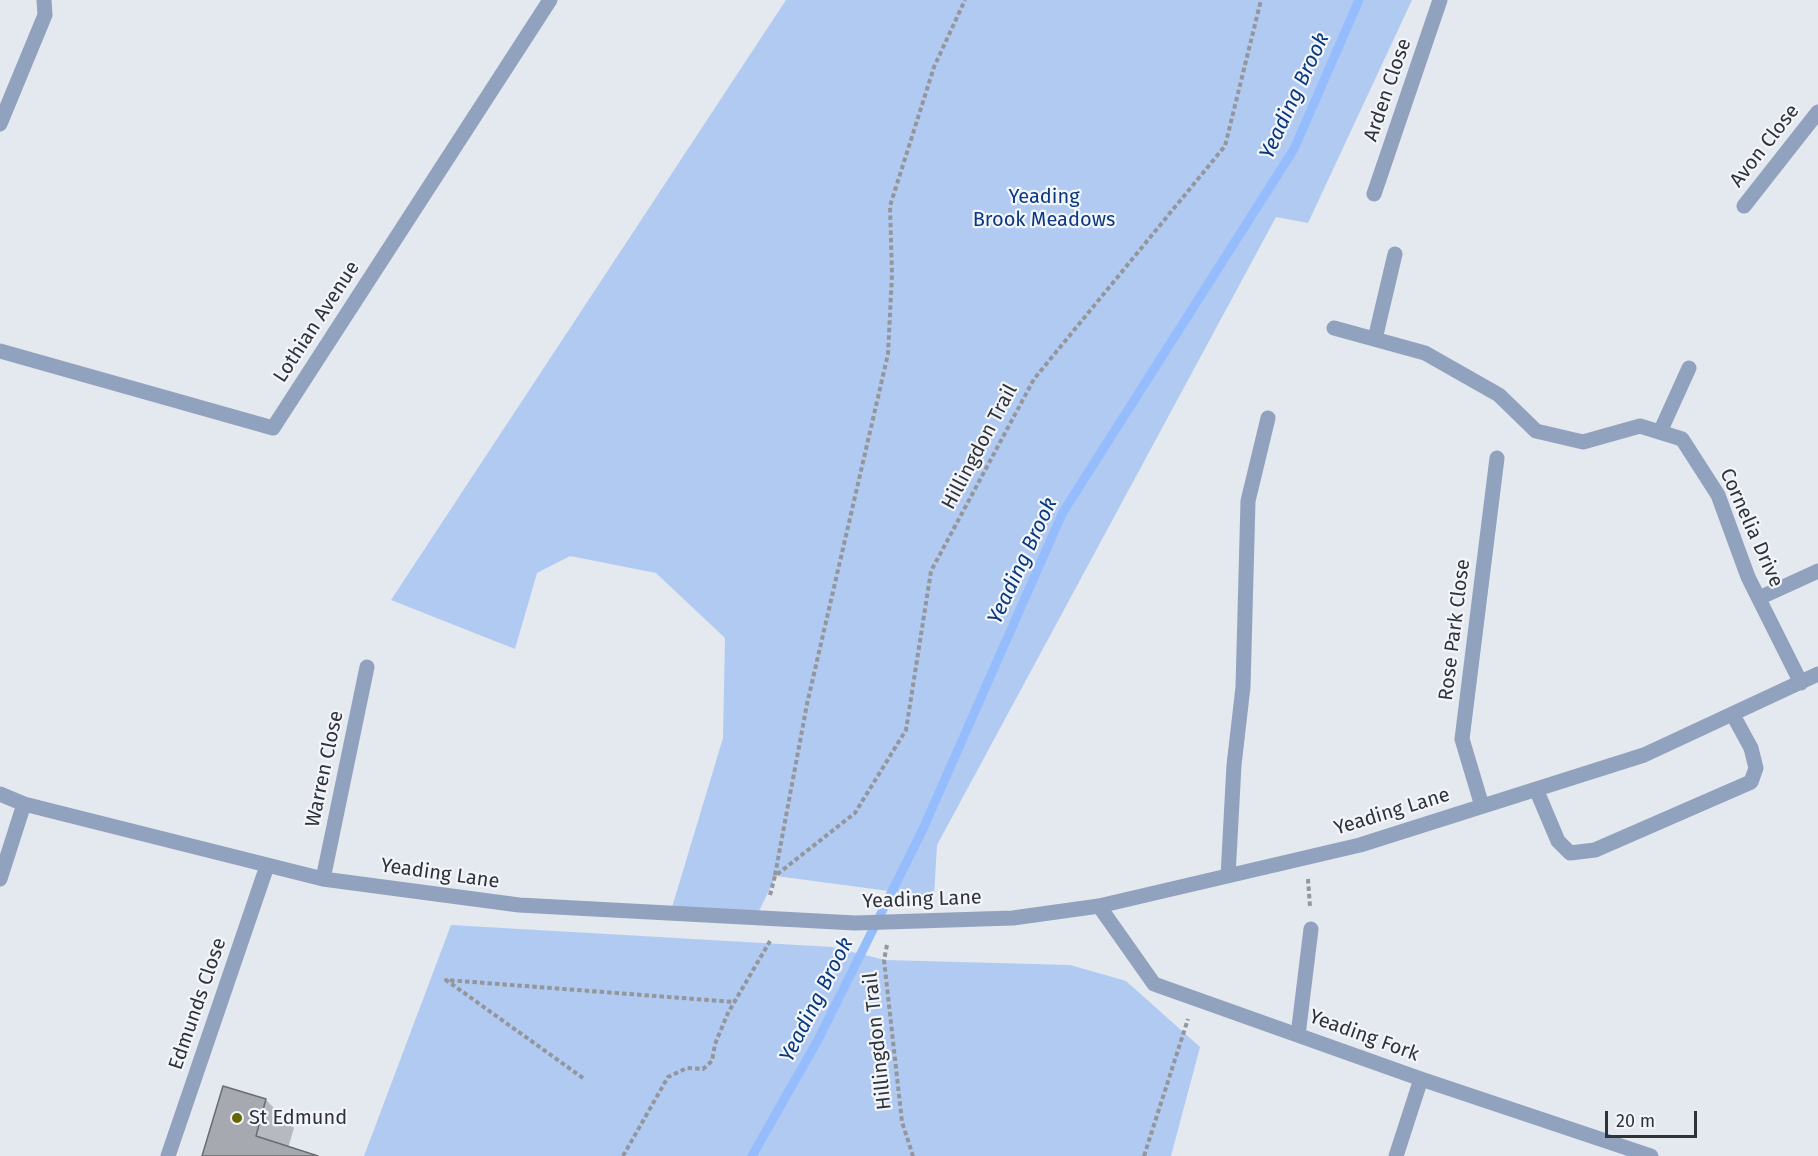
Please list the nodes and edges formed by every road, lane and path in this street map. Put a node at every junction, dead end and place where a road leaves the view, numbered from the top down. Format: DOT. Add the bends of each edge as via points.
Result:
graph roads {
  1 [pos="44,0"];
  2 [pos="550,0"];
  3 [pos="965,0"];
  4 [pos="1261,0"];
  5 [pos="1440,0"];
  6 [pos="1818,112"];
  7 [pos="0,124"];
  8 [pos="1374,194"];
  9 [pos="1744,206"];
  10 [pos="1395,254"];
  11 [pos="1334,328"];
  12 [pos="1374,339"];
  13 [pos="0,351"];
  14 [pos="1689,368"];
  15 [pos="1268,418"];
  16 [pos="1660,432"];
  17 [pos="1497,458"];
  18 [pos="1818,570"];
  19 [pos="1759,598"];
  20 [pos="367,666"];
  21 [pos="1818,674"];
  22 [pos="1801,683"];
  23 [pos="1732,715"];
  24 [pos="1536,789"];
  25 [pos="0,794"];
  26 [pos="24,804"];
  27 [pos="1482,806"];
  28 [pos="1306,858"];
  29 [pos="267,866"];
  30 [pos="775,876"];
  31 [pos="1228,876"];
  32 [pos="0,879"];
  33 [pos="323,879"];
  34 [pos="1099,906"];
  35 [pos="764,920"];
  36 [pos="783,920"];
  37 [pos="892,921"];
  38 [pos="1311,929"];
  39 [pos="1195,998"];
  40 [pos="734,1002"];
  41 [pos="1298,1035"];
  42 [pos="583,1078"];
  43 [pos="1421,1079"];
  44 [pos="168,1156"];
  45 [pos="623,1156"];
  46 [pos="913,1156"];
  47 [pos="1144,1156"];
  48 [pos="1396,1156"];
  49 [pos="1651,1156"];
  1 -- 7 [label="street" via="45,15"];
  2 -- 13 [label="street, Lothian Avenue" via="273,428"];
  3 -- 30 [label="path" via="934,67 890,206 888,354 807,704"];
  4 -- 30 [label="path, Hillingdon Trail" via="1225,146 1034,380 931,571 906,730 855,813"];
  5 -- 8 [label="street, Arden Close"];
  6 -- 9 [label="street, Avon Close"];
  10 -- 12 [label="street"];
  11 -- 12 [label="street, Cornelia Drive"];
  12 -- 16 [label="street, Cornelia Drive" via="1425,353 1499,395 1536,431 1582,442 1640,426"];
  14 -- 16 [label="street"];
  15 -- 31 [label="street" via="1248,501 1243,687"];
  16 -- 19 [label="street, Cornelia Drive" via="1682,439 1718,495"];
  17 -- 27 [label="street, Rose Park Close" via="1462,739"];
  18 -- 19 [label="street"];
  19 -- 22 [label="street, Cornelia Drive"];
  20 -- 33 [label="street, Warren Close"];
  21 -- 22 [label="street, Yeading Lane"];
  22 -- 23 [label="street, Yeading Lane"];
  23 -- 24 [label="street, Yeading Lane" via="1644,755"];
  23 -- 24 [label="street" via="1751,748 1756,768 1751,782 1595,850 1570,853 1558,841"];
  24 -- 27 [label="street, Yeading Lane"];
  25 -- 26 [label="street, Yeading Lane"];
  26 -- 29 [label="street, Yeading Lane"];
  26 -- 32 [label="street"];
  27 -- 28 [label="street, Yeading Lane"];
  28 -- 31 [label="street, Yeading Lane"];
  28 -- 38 [label="path"];
  29 -- 33 [label="street, Yeading Lane"];
  29 -- 44 [label="street, Edmunds Close"];
  30 -- 35 [label="path"];
  31 -- 34 [label="street, Yeading Lane"];
  33 -- 35 [label="street, Yeading Lane" via="519,905"];
  34 -- 37 [label="street, Yeading Lane" via="1013,918"];
  34 -- 39 [label="street, Yeading Fork" via="1154,984"];
  35 -- 36 [label="street, Yeading Lane"];
  36 -- 37 [label="street, Yeading Lane"];
  36 -- 40 [label="path"];
  37 -- 46 [label="path, Hillingdon Trail" via="885,960 902,1122"];
  38 -- 41 [label="street"];
  39 -- 41 [label="street, Yeading Fork"];
  39 -- 47 [label="path"];
  40 -- 42 [label="path" via="446,980"];
  40 -- 45 [label="path" via="715,1044 712,1061 703,1069 687,1068 668,1077"];
  41 -- 43 [label="street, Yeading Fork"];
  43 -- 48 [label="street"];
  43 -- 49 [label="street, Yeading Fork"];
}
